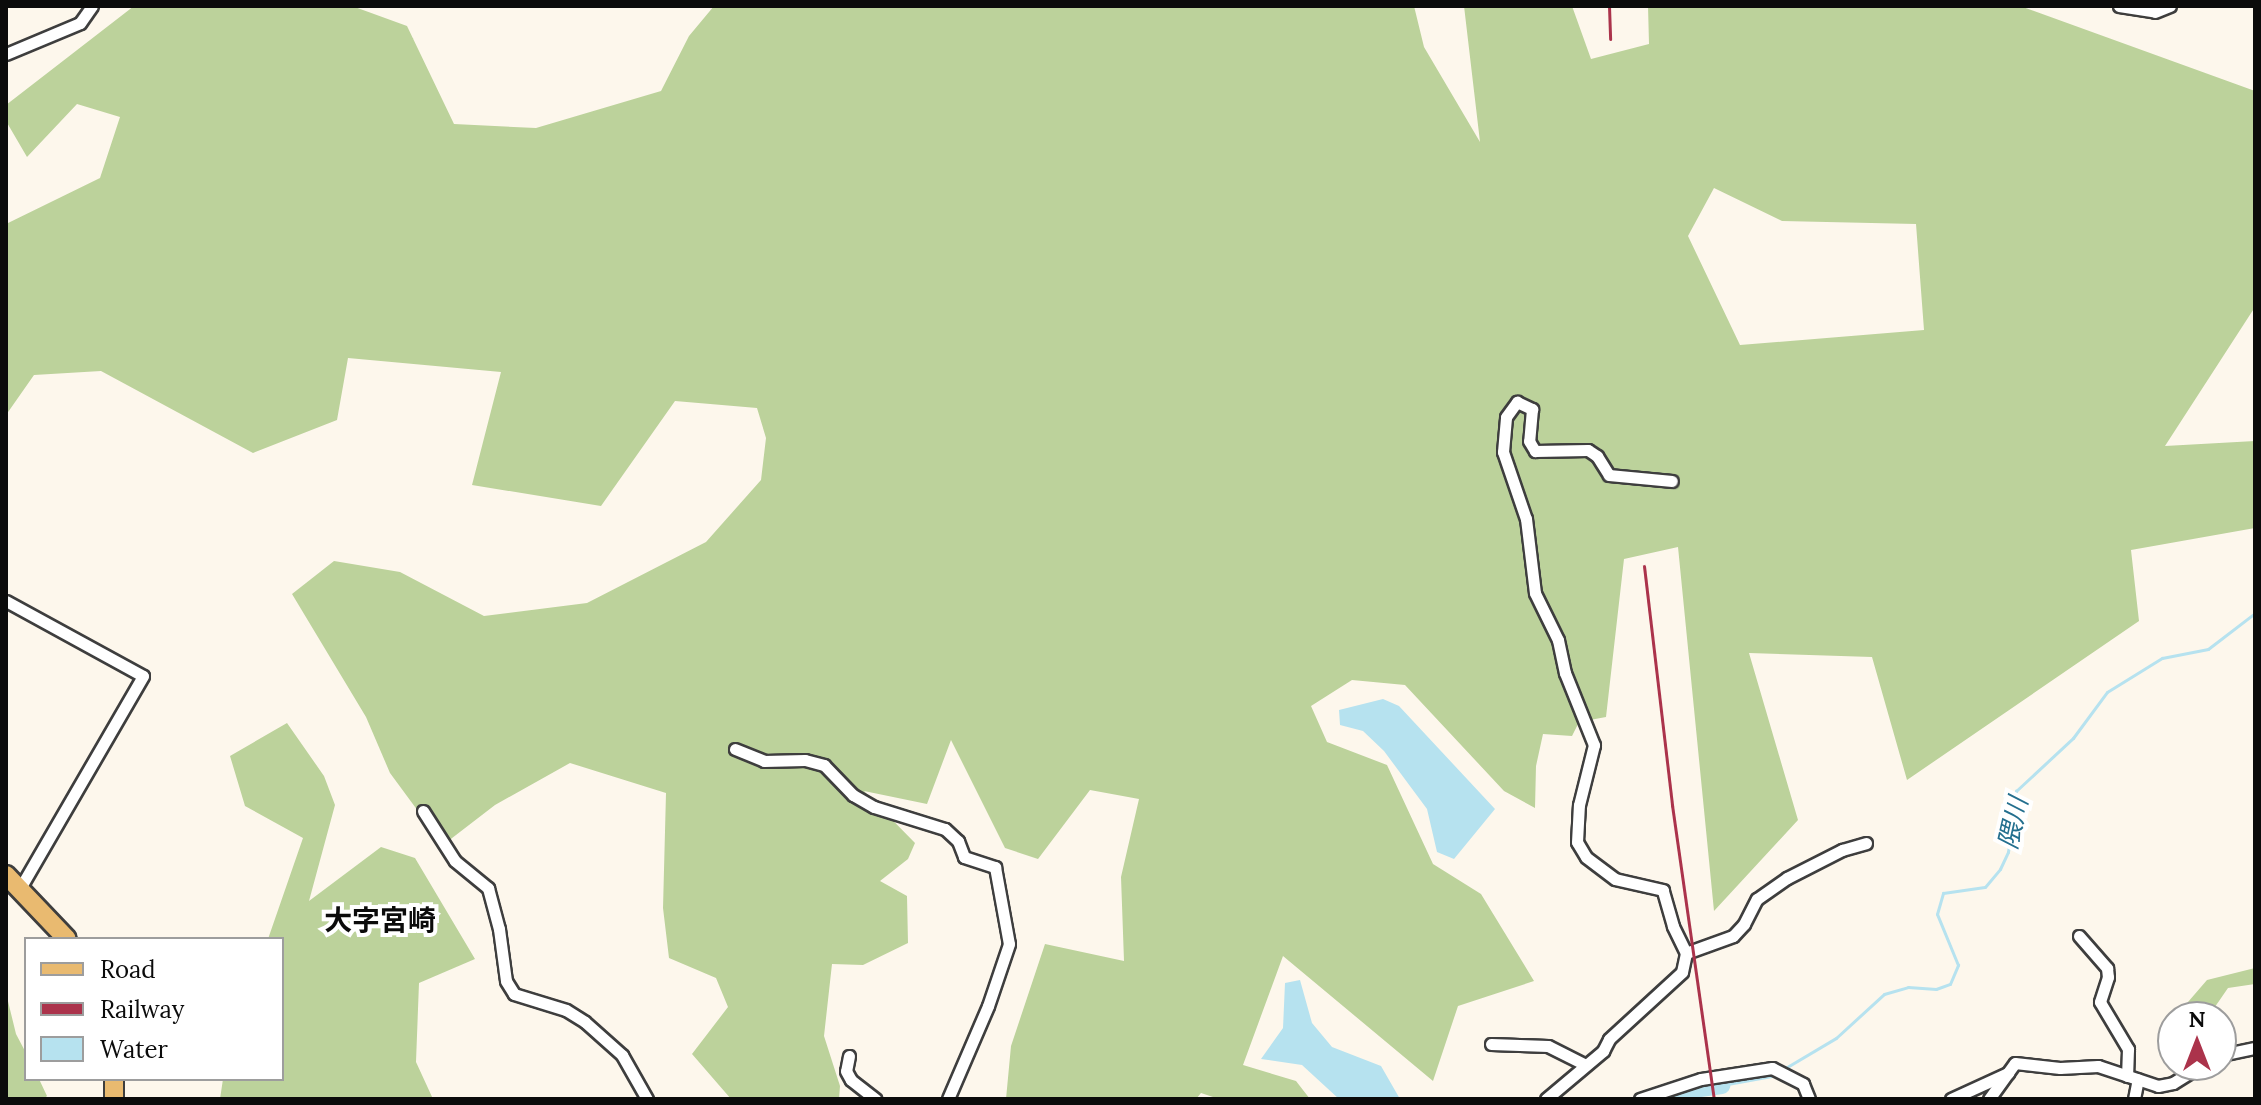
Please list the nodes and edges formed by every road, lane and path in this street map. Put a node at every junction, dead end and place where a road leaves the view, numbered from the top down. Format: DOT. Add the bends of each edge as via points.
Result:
graph roads {
  1 [pos="92,6"];
  2 [pos="2119,6"];
  3 [pos="2170,6"];
  4 [pos="6,54"];
  5 [pos="1672,481"];
  6 [pos="6,601"];
  7 [pos="735,749"];
  8 [pos="423,811"];
  9 [pos="1866,843"];
  10 [pos="6,875"];
  11 [pos="19,890"];
  12 [pos="2079,936"];
  13 [pos="65,937"];
  14 [pos="1686,953"];
  15 [pos="1491,1044"];
  16 [pos="849,1056"];
  17 [pos="1586,1065"];
  18 [pos="2008,1073"];
  19 [pos="2132,1078"];
  20 [pos="2176,1081"];
  21 [pos="647,1099"];
  22 [pos="875,1099"];
  23 [pos="948,1099"];
  24 [pos="1546,1099"];
  25 [pos="1640,1099"];
  26 [pos="1809,1099"];
  27 [pos="1951,1099"];
  28 [pos="1989,1099"];
  29 [pos="2134,1099"];
  1 -- 4 [label="street" via="80,23"];
  2 -- 3 [label="street" via="2155,12"];
  5 -- 14 [label="street" via="1609,475 1588,450 1535,451 1529,441 1532,409 1517,402 1506,417 1503,452 1526,519 1535,593 1558,640 1565,673 1594,745 1579,805 1577,842 1586,857 1615,879 1663,890"];
  6 -- 11 [label="street" via="143,676"];
  7 -- 23 [label="street" via="764,761 824,765 853,795 945,829 958,841 964,857 995,867 1009,944"];
  8 -- 21 [label="street" via="455,861 488,888 506,981 514,994 566,1010 585,1022 622,1055"];
  9 -- 14 [label="street" via="1787,878 1757,899 1733,936"];
  10 -- 11 [label="main road"];
  11 -- 13 [label="main road"];
  12 -- 19 [label="street" via="2107,968 2100,1002 2128,1049"];
  14 -- 17 [label="street" via="1682,972"];
  15 -- 17 [label="street" via="1548,1046"];
  16 -- 22 [label="street" via="846,1071 851,1080"];
  17 -- 24 [label="street"];
  18 -- 19 [label="street" via="2015,1063 2042,1063 2060,1068 2098,1066"];
  18 -- 27 [label="street"];
  18 -- 28 [label="street"];
  19 -- 20 [label="street" via="2158,1086"];
  19 -- 29 [label="street"];
  25 -- 26 [label="street" via="1701,1079 1772,1068 1803,1084"];
}
